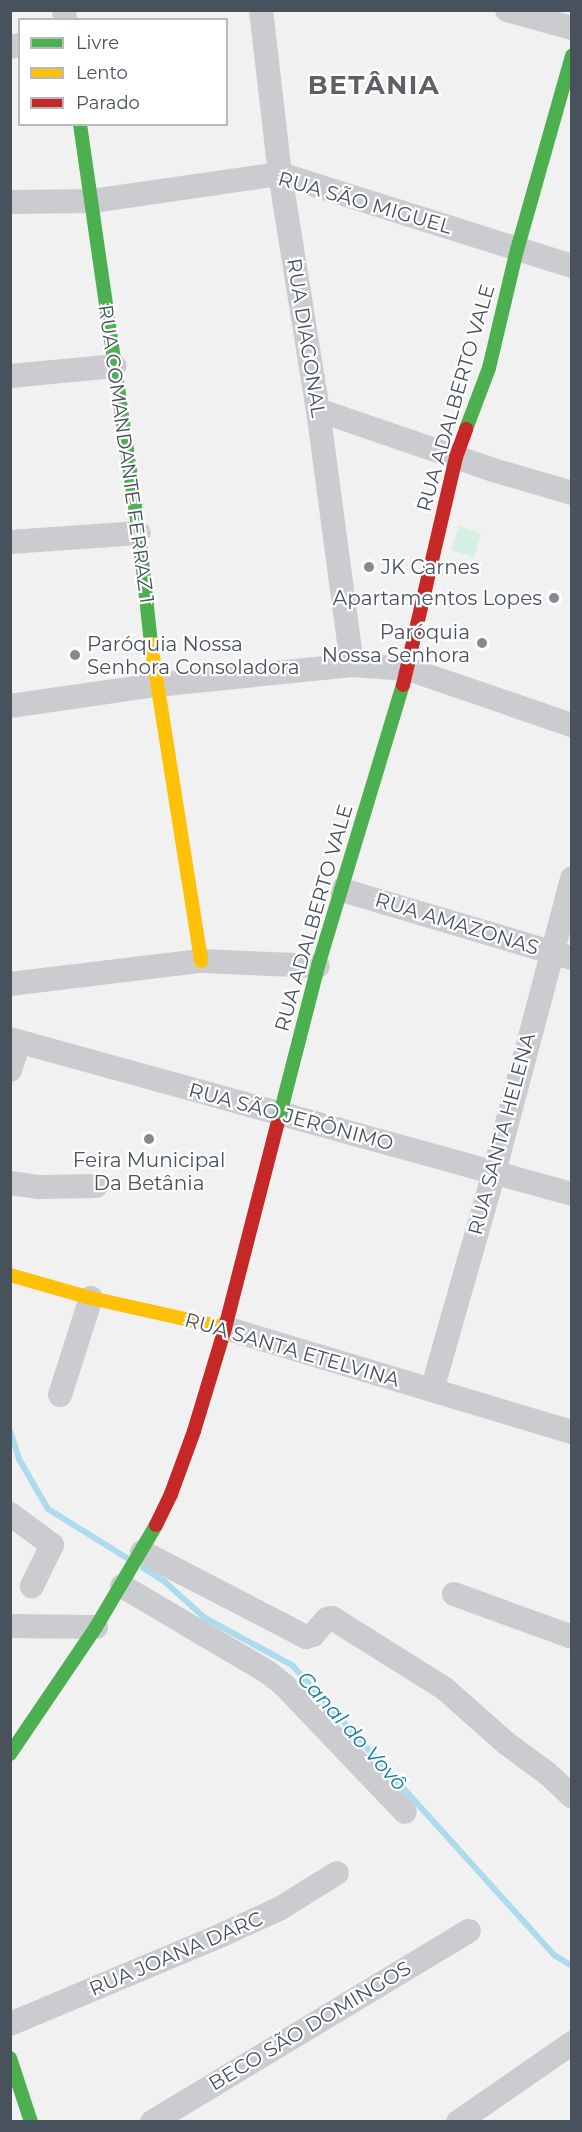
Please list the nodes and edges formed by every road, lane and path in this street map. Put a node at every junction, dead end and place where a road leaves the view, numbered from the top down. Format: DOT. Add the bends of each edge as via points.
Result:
graph roads {
  1 [pos="261,10"];
  2 [pos="507,10"];
  3 [pos="572,28"];
  4 [pos="572,57"];
  5 [pos="80,126"];
  6 [pos="280,174"];
  7 [pos="92,201"];
  8 [pos="10,202"];
  9 [pos="517,250"];
  10 [pos="572,266"];
  11 [pos="115,366"];
  12 [pos="10,376"];
  13 [pos="318,410"];
  14 [pos="456,457"];
  15 [pos="572,493"];
  16 [pos="139,533"];
  17 [pos="10,542"];
  18 [pos="352,665"];
  19 [pos="408,669"];
  20 [pos="156,685"];
  21 [pos="10,706"];
  22 [pos="572,725"];
  23 [pos="572,878"];
  24 [pos="342,890"];
  25 [pos="561,955"];
  26 [pos="201,961"];
  27 [pos="318,966"];
  28 [pos="10,984"];
  29 [pos="15,1041"];
  30 [pos="10,1070"];
  31 [pos="278,1114"];
  32 [pos="494,1172"];
  33 [pos="10,1183"];
  34 [pos="96,1186"];
  35 [pos="572,1194"];
  36 [pos="10,1275"];
  37 [pos="91,1298"];
  38 [pos="225,1328"];
  39 [pos="432,1390"];
  40 [pos="60,1395"];
  41 [pos="572,1432"];
  42 [pos="10,1514"];
  43 [pos="133,1566"];
  44 [pos="32,1586"];
  45 [pos="454,1594"];
  46 [pos="10,1626"];
  47 [pos="96,1627"];
  48 [pos="572,1637"];
  49 [pos="10,1754"];
  50 [pos="572,1796"];
  51 [pos="405,1812"];
  52 [pos="337,1873"];
  53 [pos="469,1931"];
  54 [pos="10,2024"];
  55 [pos="572,2043"];
  56 [pos="10,2058"];
  57 [pos="31,2121"];
  58 [pos="152,2121"];
  59 [pos="458,2121"];
  1 -- 6 [label="street, RUA DIAGONAL"];
  2 -- 3 [label="street"];
  4 -- 9 [label="street, RUA ADALBERTO VALE"];
  5 -- 7 [label="street, RUA COMANDANTE FERRAZ 1"];
  6 -- 7 [label="street, RUA SÃO MIGUEL"];
  6 -- 9 [label="street, RUA SÃO MIGUEL"];
  6 -- 13 [label="street, RUA DIAGONAL"];
  7 -- 8 [label="street, RUA SÃO MIGUEL"];
  7 -- 11 [label="street, RUA COMANDANTE FERRAZ 1"];
  9 -- 10 [label="street, RUA SÃO MIGUEL"];
  9 -- 14 [label="street, RUA ADALBERTO VALE" via="489,368"];
  11 -- 12 [label="street"];
  11 -- 16 [label="street, RUA COMANDANTE FERRAZ 1"];
  13 -- 14 [label="street"];
  13 -- 18 [label="street, RUA DIAGONAL"];
  14 -- 15 [label="street"];
  14 -- 19 [label="street, RUA ADALBERTO VALE"];
  16 -- 17 [label="street"];
  16 -- 20 [label="street, RUA COMANDANTE FERRAZ 1"];
  18 -- 19 [label="street"];
  18 -- 20 [label="street"];
  19 -- 22 [label="street"];
  19 -- 24 [label="street, RUA ADALBERTO VALE"];
  20 -- 21 [label="street"];
  20 -- 26 [label="street, RUA COMANDANTE FERRAZ 1"];
  23 -- 25 [label="street, RUA SANTA HELENA"];
  24 -- 25 [label="street, RUA AMAZONAS"];
  24 -- 27 [label="street, RUA ADALBERTO VALE"];
  25 -- 32 [label="street, RUA SANTA HELENA"];
  26 -- 27 [label="street"];
  26 -- 28 [label="street"];
  27 -- 31 [label="street, RUA ADALBERTO VALE"];
  29 -- 30 [label="street"];
  29 -- 31 [label="street, RUA SÃO JERÔNIMO"];
  31 -- 32 [label="street, RUA SÃO JERÔNIMO"];
  31 -- 38 [label="street, RUA ADALBERTO VALE"];
  32 -- 35 [label="street, RUA SÃO JERÔNIMO"];
  32 -- 39 [label="street, RUA SANTA HELENA"];
  33 -- 34 [label="street"];
  36 -- 37 [label="street, RUA SANTA ETELVINA"];
  37 -- 38 [label="street, RUA SANTA ETELVINA"];
  37 -- 40 [label="street"];
  38 -- 39 [label="street, RUA SANTA ETELVINA"];
  38 -- 43 [label="street, RUA ADALBERTO VALE" via="171,1494"];
  39 -- 41 [label="street, RUA SANTA ETELVINA"];
  42 -- 44 [label="street" via="52,1545"];
  43 -- 47 [label="street, RUA ADALBERTO VALE"];
  43 -- 50 [label="street" via="306,1637 332,1618 445,1689"];
  43 -- 51 [label="street" via="284,1685"];
  45 -- 48 [label="street"];
  46 -- 47 [label="street"];
  47 -- 49 [label="street, RUA ADALBERTO VALE"];
  52 -- 54 [label="street, RUA JOANA DARC" via="279,1908 226,1933"];
  53 -- 58 [label="street, BECO SÃO DOMINGOS"];
  55 -- 59 [label="street"];
  56 -- 57 [label="street"];
}
